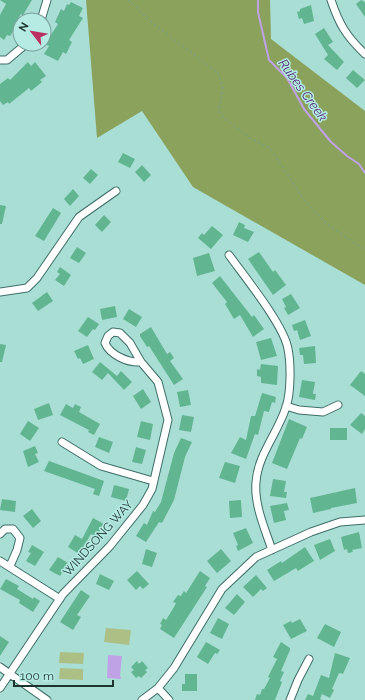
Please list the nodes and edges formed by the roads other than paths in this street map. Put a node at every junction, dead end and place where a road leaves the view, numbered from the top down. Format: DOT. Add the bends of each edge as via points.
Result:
graph roads {
  1 [pos="47,0"];
  2 [pos="331,0"];
  3 [pos="43,12"];
  4 [pos="16,52"];
  5 [pos="365,54"];
  6 [pos="0,60"];
  7 [pos="116,191"];
  8 [pos="229,254"];
  9 [pos="0,292"];
  10 [pos="141,362"];
  11 [pos="338,405"];
  12 [pos="286,406"];
  13 [pos="62,442"];
  14 [pos="153,481"];
  15 [pos="365,520"];
  16 [pos="0,534"];
  17 [pos="272,550"];
  18 [pos="0,561"];
  19 [pos="10,566"];
  20 [pos="60,598"];
  21 [pos="310,659"];
  22 [pos="0,667"];
  23 [pos="10,674"];
  24 [pos="0,688"];
  25 [pos="158,688"];
  26 [pos="47,700"];
  27 [pos="142,700"];
  28 [pos="169,700"];
  29 [pos="290,700"];
  1 -- 3 [label="street"];
  2 -- 5 [label="street" via="349,39"];
  4 -- 6 [label="street" via="7,60"];
  7 -- 9 [label="street" via="79,217 37,278 27,288"];
  8 -- 12 [label="street" via="274,319 288,348"];
  10 -- 10 [label="street, WINDSONG WAY" via="130,343 120,333 113,332 108,336 105,343 110,351 128,360"];
  10 -- 14 [label="street, WINDSONG WAY" via="158,382 168,420"];
  11 -- 12 [label="street" via="323,412"];
  12 -- 17 [label="street" via="262,457 256,483 259,514"];
  13 -- 14 [label="street" via="101,466"];
  14 -- 20 [label="street, WINDSONG WAY" via="152,489 143,505 110,546"];
  15 -- 17 [label="street" via="340,522"];
  16 -- 19 [label="street" via="5,529 13,529 20,538"];
  17 -- 25 [label="street" via="256,557 222,589 174,668"];
  18 -- 19 [label="street"];
  19 -- 20 [label="street"];
  20 -- 23 [label="street, WINDSONG WAY"];
  21 -- 29 [label="street"];
  22 -- 23 [label="street"];
  23 -- 24 [label="street, WINDSONG WAY"];
  23 -- 26 [label="street"];
  25 -- 27 [label="street"];
  25 -- 28 [label="street"];
}
